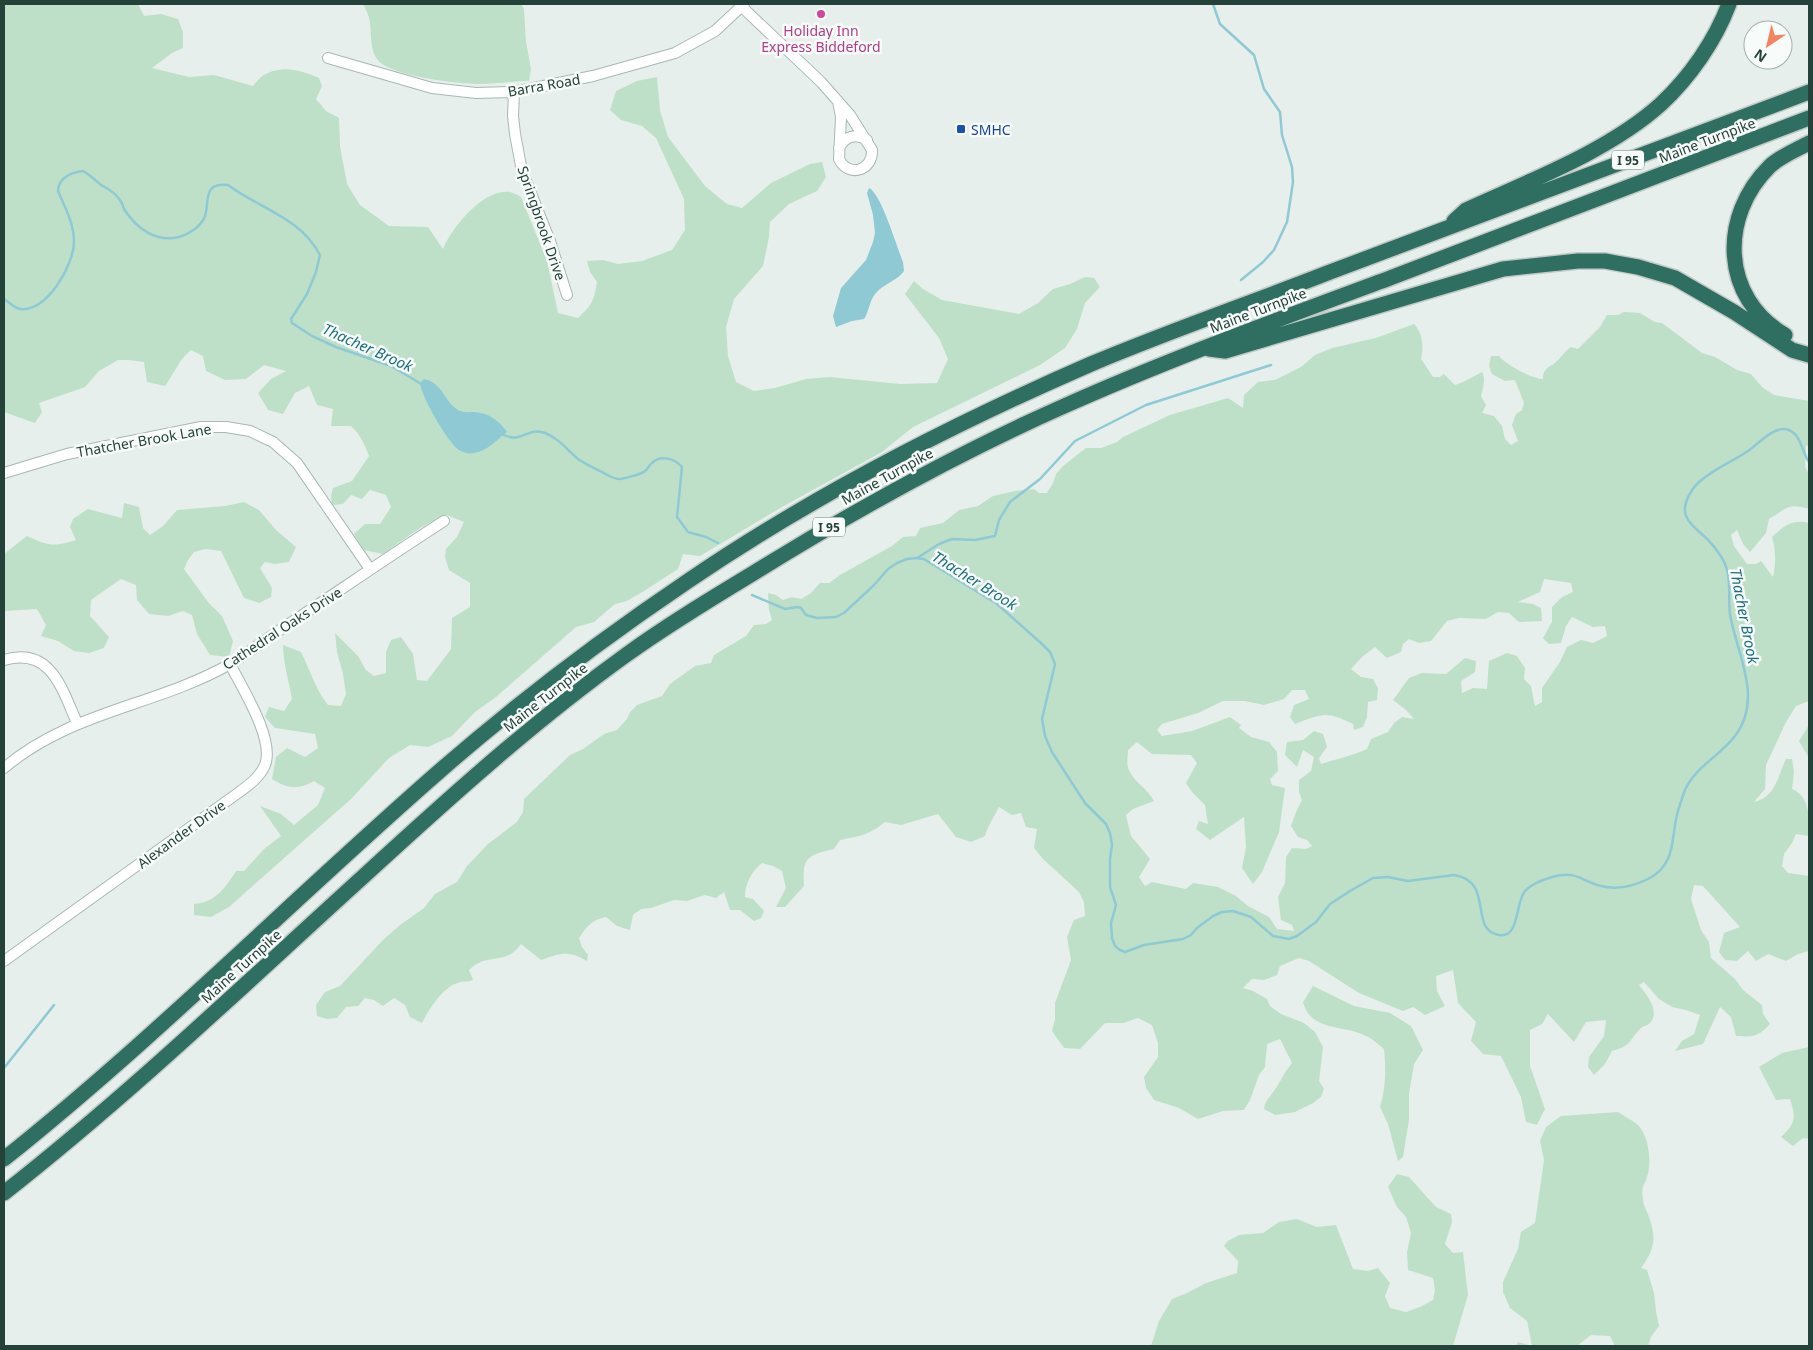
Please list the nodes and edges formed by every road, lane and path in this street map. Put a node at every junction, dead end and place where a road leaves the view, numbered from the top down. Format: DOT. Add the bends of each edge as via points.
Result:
graph roads {
  1 [pos="1729,4"];
  2 [pos="743,5"];
  3 [pos="328,58"];
  4 [pos="514,92"];
  5 [pos="1809,92"];
  6 [pos="838,101"];
  7 [pos="1809,118"];
  8 [pos="867,140"];
  9 [pos="1809,143"];
  10 [pos="838,153"];
  11 [pos="1446,228"];
  12 [pos="567,295"];
  13 [pos="1809,346"];
  14 [pos="1203,349"];
  15 [pos="1809,355"];
  16 [pos="4,473"];
  17 [pos="444,521"];
  18 [pos="370,569"];
  19 [pos="4,660"];
  20 [pos="230,664"];
  21 [pos="77,723"];
  22 [pos="4,768"];
  23 [pos="4,961"];
  24 [pos="4,1158"];
  25 [pos="4,1193"];
  1 -- 11 [label="highway" via="1711,42 1688,75 1660,104 1606,143 1466,210"];
  2 -- 4 [label="street, Barra Road" via="715,31 675,53 593,76"];
  2 -- 6 [label="street"];
  3 -- 4 [label="street, Barra Road" via="432,88 476,93"];
  4 -- 12 [label="street, Springbrook Drive" via="513,116 522,171"];
  5 -- 11 [label="highway, Maine Turnpike / I 95"];
  6 -- 8 [label="street"];
  6 -- 10 [label="street" via="841,117"];
  7 -- 14 [label="highway, Maine Turnpike / I 95"];
  8 -- 10 [label="street" via="859,136 848,138"];
  8 -- 10 [label="street" via="872,150 870,163 864,168 852,170 845,167"];
  9 -- 13 [label="highway" via="1771,165 1755,182 1744,199 1733,238 1737,273 1748,300 1774,328"];
  11 -- 24 [label="highway, Maine Turnpike / I 95" via="1129,349 958,425 869,471 693,577 600,642 450,762 125,1057"];
  14 -- 15 [label="highway" via="1225,351 1503,269 1596,261 1638,267 1675,278 1792,350"];
  14 -- 25 [label="highway, Maine Turnpike / I 95" via="1065,405 884,495 629,653 545,716 464,784 149,1072"];
  16 -- 18 [label="street, Thatcher Brook Lane" via="67,454 201,427 250,431 273,442 298,463"];
  17 -- 18 [label="street, Cathedral Oaks Drive"];
  18 -- 20 [label="street, Cathedral Oaks Drive"];
  19 -- 21 [label="street" via="23,657 37,660 48,668 57,679"];
  20 -- 21 [label="street, Cathedral Oaks Drive" via="194,681"];
  20 -- 23 [label="street, Alexander Drive" via="264,735 267,753 264,767 255,780"];
  21 -- 22 [label="street, Cathedral Oaks Drive" via="34,746"];
}
